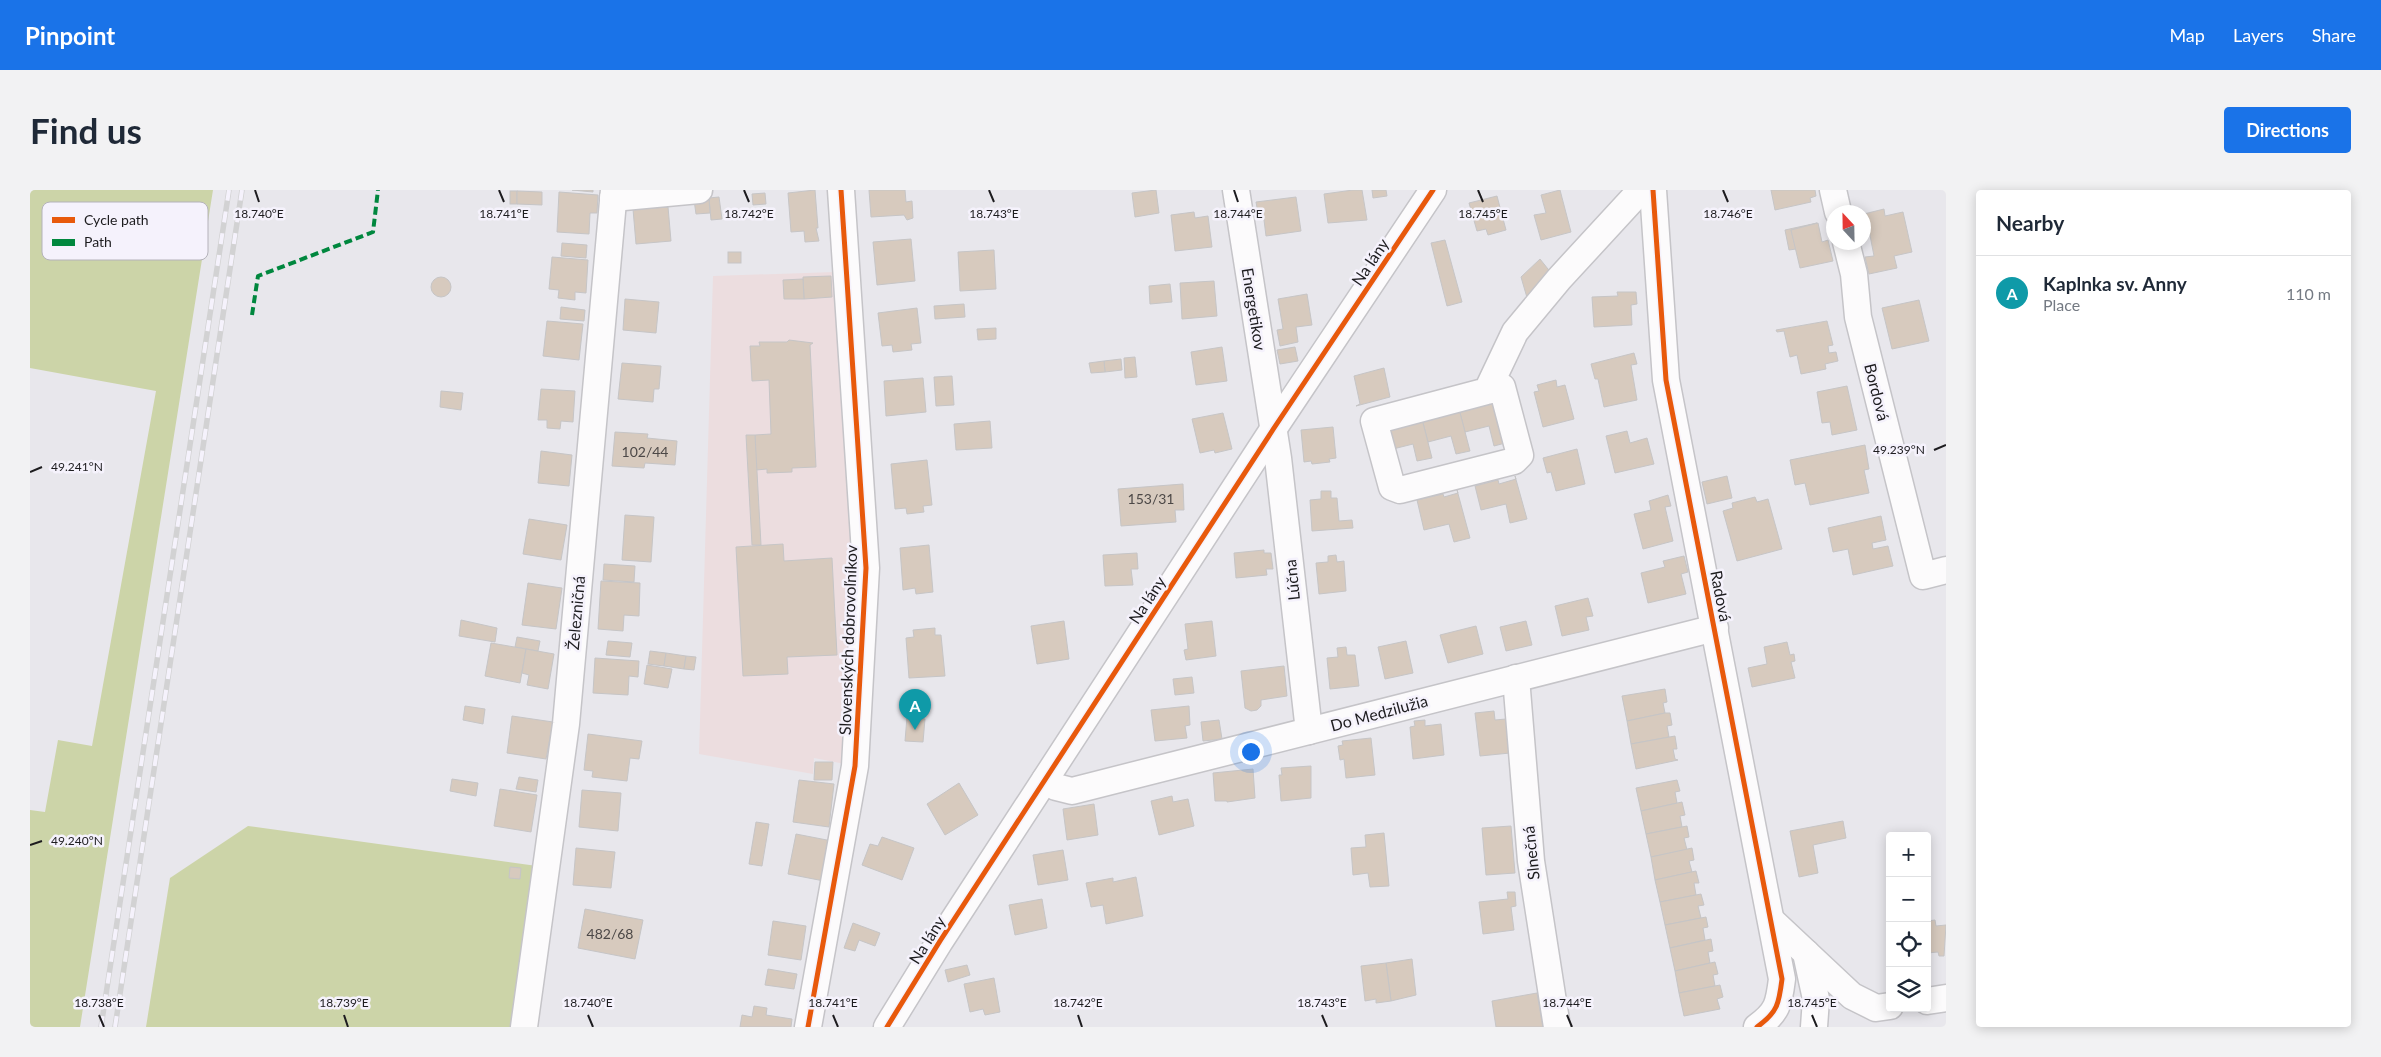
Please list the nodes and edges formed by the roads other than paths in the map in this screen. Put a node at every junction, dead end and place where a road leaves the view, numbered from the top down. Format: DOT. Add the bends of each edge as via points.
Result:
graph roads {
  1 [pos="698,190"];
  2 [pos="841,190"];
  3 [pos="1236,190"];
  4 [pos="1434,190"];
  5 [pos="1642,190"];
  6 [pos="1653,190"];
  7 [pos="1833,190"];
  8 [pos="614,194"];
  9 [pos="1836,205"];
  10 [pos="1848,250"];
  11 [pos="1487,391"];
  12 [pos="1274,428"];
  13 [pos="1946,570"];
  14 [pos="1715,628"];
  15 [pos="1516,678"];
  16 [pos="1309,731"];
  17 [pos="1045,780"];
  18 [pos="1772,921"];
  19 [pos="1806,953"];
  20 [pos="1946,998"];
  21 [pos="1931,1000"];
  22 [pos="1886,1007"];
  23 [pos="524,1027"];
  24 [pos="808,1027"];
  25 [pos="887,1027"];
  26 [pos="1557,1027"];
  27 [pos="1757,1027"];
  28 [pos="1814,1027"];
  1 -- 8 [label="street, Železničná"];
  2 -- 24 [label="street, Slovenských dobrovoľníkov" via="866,568 855,766"];
  3 -- 12 [label="street, Energetikov"];
  4 -- 12 [label="street, Na lány"];
  5 -- 11 [label="street" via="1559,279 1515,332"];
  6 -- 14 [label="street, Radová" via="1666,380"];
  7 -- 9 [label="street"];
  8 -- 23 [label="street, Železničná" via="566,724"];
  10 -- 13 [label="street, Bordová" via="1858,317 1923,576"];
  11 -- 11 [label="street" via="1374,421 1392,487 1400,490 1514,461 1520,455 1502,387"];
  12 -- 16 [label="street, Lúčna"];
  12 -- 17 [label="street, Na lány"];
  14 -- 15 [label="street, Do Medzilužia"];
  14 -- 18 [label="street, Radová"];
  15 -- 16 [label="street, Do Medzilužia"];
  15 -- 26 [label="street, Slnečná" via="1530,861"];
  16 -- 17 [label="street, Do Medzilužia" via="1072,791"];
  17 -- 25 [label="street, Na lány"];
  18 -- 19 [label="street"];
  18 -- 27 [label="street, Radová" via="1782,979 1778,1005"];
  19 -- 22 [label="street" via="1861,1002 1876,1008"];
  19 -- 28 [label="street" via="1816,999"];
  20 -- 21 [label="street"];
}
